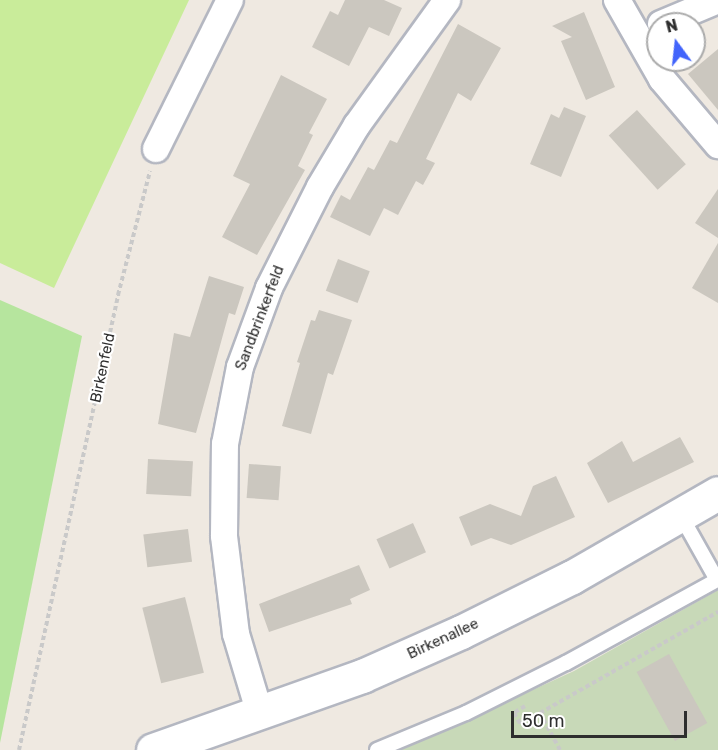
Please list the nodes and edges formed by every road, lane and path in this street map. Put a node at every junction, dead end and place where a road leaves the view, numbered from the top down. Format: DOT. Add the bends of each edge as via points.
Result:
graph roads {
  1 [pos="230,0"];
  2 [pos="447,0"];
  3 [pos="617,0"];
  4 [pos="718,0"];
  5 [pos="690,12"];
  6 [pos="646,31"];
  7 [pos="635,36"];
  8 [pos="718,145"];
  9 [pos="156,149"];
  10 [pos="718,493"];
  11 [pos="681,514"];
  12 [pos="718,581"];
  13 [pos="718,612"];
  14 [pos="526,683"];
  15 [pos="540,713"];
  16 [pos="260,714"];
  17 [pos="19,750"];
  18 [pos="153,750"];
  19 [pos="377,750"];
  20 [pos="561,750"];
  1 -- 9 [label="street"];
  2 -- 16 [label="street, Sandbrinkerfeld" via="357,125 320,187 269,288 240,367 225,444 224,536 236,634"];
  3 -- 7 [label="street"];
  4 -- 5 [label="street"];
  6 -- 7 [label="street"];
  7 -- 8 [label="street" via="687,113"];
  9 -- 17 [label="path, Birkenfeld" via="118,296"];
  10 -- 11 [label="main road, Birkenallee"];
  11 -- 12 [label="lane"];
  11 -- 16 [label="main road, Birkenallee" via="572,577 461,632"];
  12 -- 14 [label="lane"];
  13 -- 15 [label="path"];
  14 -- 15 [label="path" via="534,702 514,712 521,725"];
  14 -- 19 [label="lane"];
  15 -- 20 [label="path"];
  16 -- 18 [label="main road, Birkenallee"];
}
